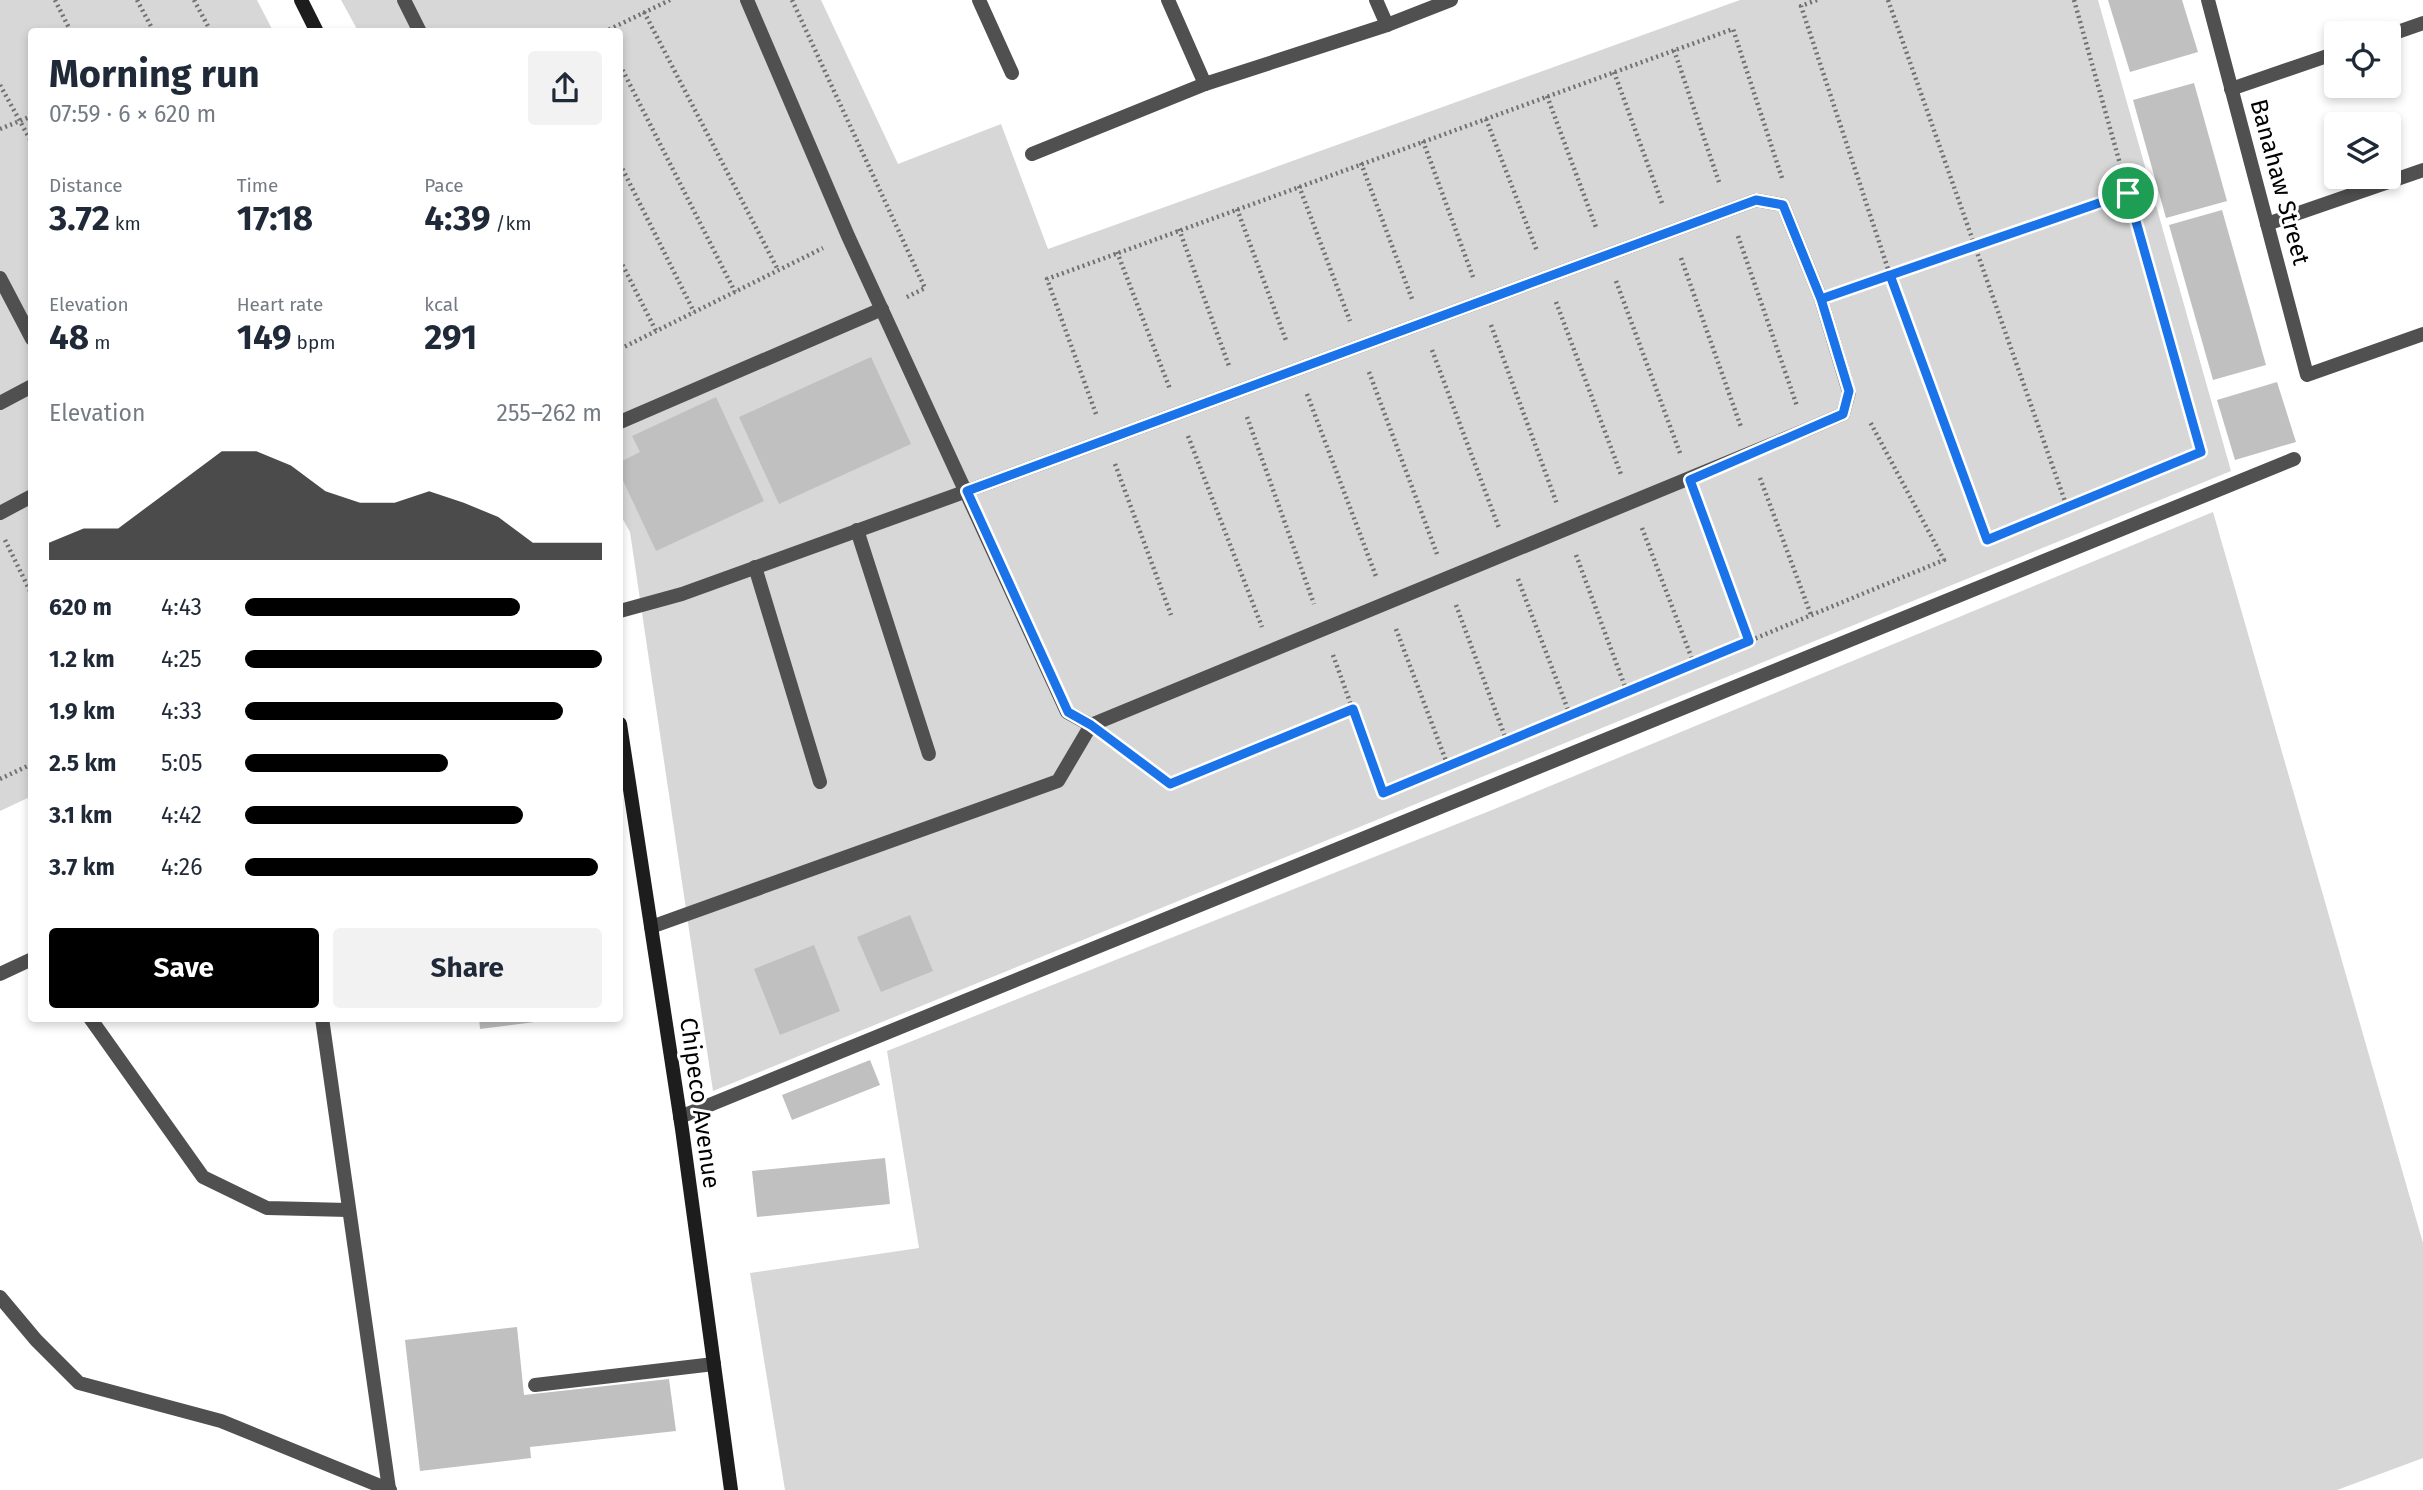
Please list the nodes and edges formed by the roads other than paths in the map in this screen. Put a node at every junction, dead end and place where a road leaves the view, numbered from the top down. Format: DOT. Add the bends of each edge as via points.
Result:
graph roads {
  1 [pos="301,0"];
  2 [pos="404,0"];
  3 [pos="747,0"];
  4 [pos="979,0"];
  5 [pos="1168,0"];
  6 [pos="1376,0"];
  7 [pos="1451,0"];
  8 [pos="2208,0"];
  9 [pos="2423,23"];
  10 [pos="1387,25"];
  11 [pos="315,28"];
  12 [pos="418,28"];
  13 [pos="2401,30"];
  14 [pos="2324,57"];
  15 [pos="1012,73"];
  16 [pos="1205,84"];
  17 [pos="2231,89"];
  18 [pos="1032,154"];
  19 [pos="2423,170"];
  20 [pos="2267,224"];
  21 [pos="0,278"];
  22 [pos="882,309"];
  23 [pos="28,332"];
  24 [pos="2423,334"];
  25 [pos="28,388"];
  26 [pos="0,403"];
  27 [pos="623,423"];
  28 [pos="2294,459"];
  29 [pos="967,491"];
  30 [pos="28,498"];
  31 [pos="0,513"];
  32 [pos="857,530"];
  33 [pos="755,567"];
  34 [pos="623,610"];
  35 [pos="1091,725"];
  36 [pos="623,744"];
  37 [pos="929,754"];
  38 [pos="820,782"];
  39 [pos="651,927"];
  40 [pos="28,961"];
  41 [pos="0,974"];
  42 [pos="93,1022"];
  43 [pos="323,1022"];
  44 [pos="680,1117"];
  45 [pos="348,1210"];
  46 [pos="0,1297"];
  47 [pos="714,1364"];
  48 [pos="535,1385"];
  49 [pos="390,1490"];
  50 [pos="732,1490"];
  1 -- 11 [label="main road"];
  2 -- 12 [label="street"];
  3 -- 22 [label="street"];
  4 -- 15 [label="street"];
  5 -- 16 [label="street"];
  6 -- 10 [label="street"];
  7 -- 10 [label="street"];
  8 -- 17 [label="street, Banahaw Street"];
  9 -- 13 [label="street"];
  10 -- 16 [label="street"];
  14 -- 17 [label="street"];
  16 -- 18 [label="street"];
  17 -- 20 [label="street, Banahaw Street"];
  19 -- 20 [label="street"];
  20 -- 24 [label="street, Banahaw Street" via="2307,375"];
  21 -- 23 [label="street"];
  22 -- 27 [label="street"];
  22 -- 29 [label="street"];
  25 -- 26 [label="street"];
  28 -- 44 [label="street"];
  29 -- 32 [label="street"];
  29 -- 35 [label="street" via="1068,712"];
  29 -- 35 [label="street" via="1756,200 1783,205 1821,299 1849,391 1843,414"];
  30 -- 31 [label="street"];
  32 -- 33 [label="street"];
  32 -- 37 [label="street"];
  33 -- 34 [label="street"];
  33 -- 38 [label="street"];
  35 -- 39 [label="street" via="1058,781"];
  36 -- 39 [label="main road, Chipeco Avenue"];
  39 -- 44 [label="main road, Chipeco Avenue"];
  40 -- 41 [label="street"];
  42 -- 45 [label="street" via="203,1177 268,1208"];
  43 -- 45 [label="street"];
  44 -- 47 [label="main road, Chipeco Avenue"];
  45 -- 49 [label="street"];
  46 -- 49 [label="street" via="79,1383 221,1421"];
  47 -- 48 [label="street"];
  47 -- 50 [label="main road, Chipeco Avenue"];
}
